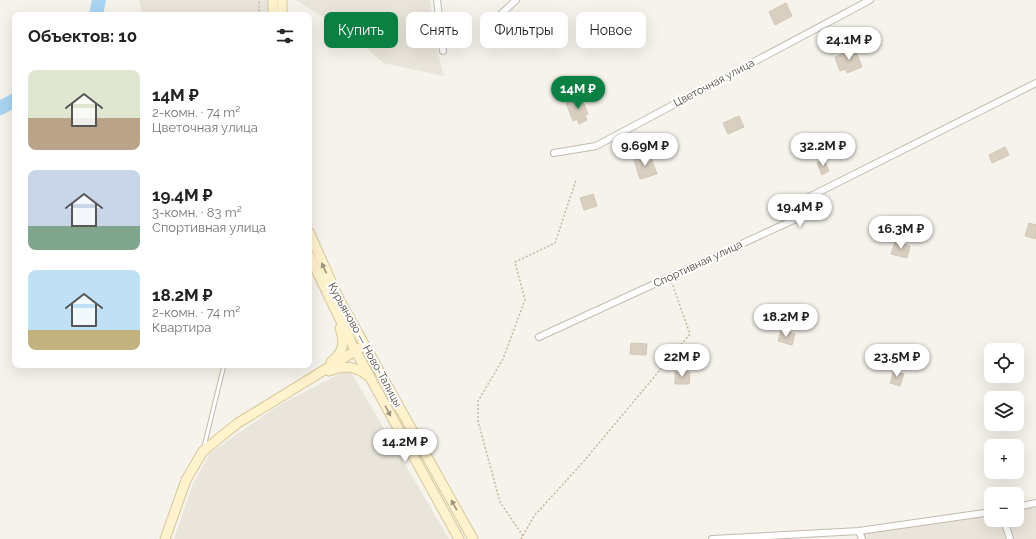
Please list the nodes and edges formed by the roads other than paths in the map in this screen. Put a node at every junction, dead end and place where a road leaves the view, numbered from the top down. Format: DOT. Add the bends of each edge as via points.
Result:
graph roads {
  1 [pos="273,0"];
  2 [pos="282,0"];
  3 [pos="436,0"];
  4 [pos="516,0"];
  5 [pos="870,0"];
  6 [pos="273,12"];
  7 [pos="282,12"];
  8 [pos="503,12"];
  9 [pos="443,51"];
  10 [pos="1036,83"];
  11 [pos="554,153"];
  12 [pos="312,239"];
  13 [pos="312,261"];
  14 [pos="333,306"];
  15 [pos="539,337"];
  16 [pos="365,345"];
  17 [pos="355,350"];
  18 [pos="223,368"];
  19 [pos="369,377"];
  20 [pos="311,378"];
  21 [pos="203,452"];
  22 [pos="1036,503"];
  23 [pos="1024,506"];
  24 [pos="984,513"];
  25 [pos="1006,527"];
  26 [pos="859,531"];
  27 [pos="758,538"];
  28 [pos="165,539"];
  29 [pos="459,539"];
  30 [pos="473,539"];
  31 [pos="712,539"];
  32 [pos="862,539"];
  33 [pos="1010,539"];
  1 -- 6 [label="main road"];
  2 -- 7 [label="main road"];
  3 -- 9 [label="street"];
  4 -- 8 [label="street"];
  5 -- 11 [label="street, Цветочная улица" via="596,146"];
  10 -- 15 [label="street, Спортивная улица" via="803,200 800,217"];
  16 -- 12 [label="main road, Курьяново — Ново-Талицы, one-way" via="340,301"];
  13 -- 14 [label="main road, Курьяново — Ново-Талицы"];
  14 -- 17 [label="main road, Курьяново — Ново-Талицы"];
  14 -- 20 [label="main road" via="343,336 343,348 335,359"];
  16 -- 17 [label="main road"];
  30 -- 16 [label="main road, Курьяново — Ново-Талицы, one-way"];
  17 -- 19 [label="main road, Курьяново — Ново-Талицы"];
  17 -- 20 [label="main road"];
  18 -- 21 [label="lane"];
  19 -- 20 [label="main road" via="359,370 346,367"];
  19 -- 29 [label="main road, Курьяново — Ново-Талицы, one-way"];
  20 -- 21 [label="main road" via="238,423"];
  21 -- 28 [label="main road" via="186,480"];
  22 -- 23 [label="street"];
  24 -- 26 [label="street"];
  25 -- 33 [label="street"];
  26 -- 27 [label="street"];
  26 -- 32 [label="street"];
  27 -- 31 [label="street"];
}
